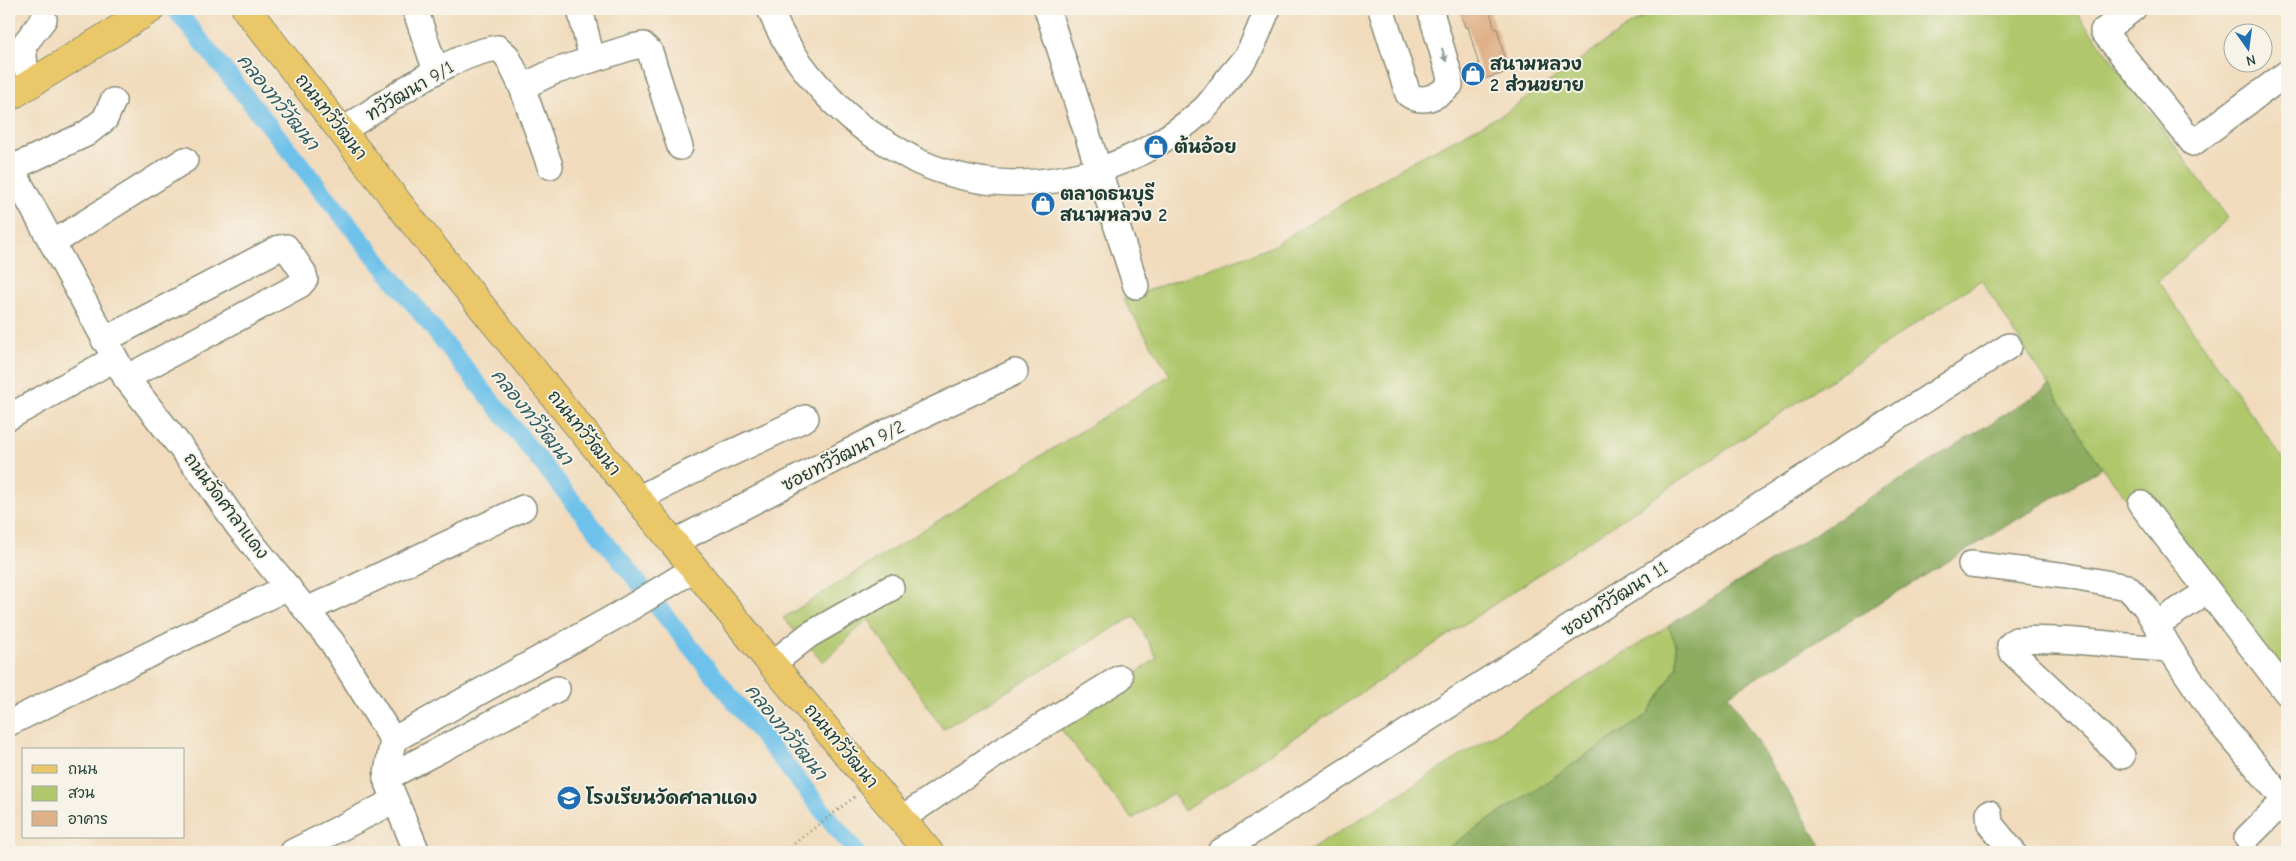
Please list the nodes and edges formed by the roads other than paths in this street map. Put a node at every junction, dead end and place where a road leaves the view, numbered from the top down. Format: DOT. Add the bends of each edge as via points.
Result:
graph roads {
  1 [pos="246,9"];
  2 [pos="415,9"];
  3 [pos="580,9"];
  4 [pos="770,9"];
  5 [pos="1048,9"];
  6 [pos="1268,9"];
  7 [pos="1381,9"];
  8 [pos="1430,9"];
  9 [pos="2133,9"];
  10 [pos="146,12"];
  11 [pos="44,19"];
  12 [pos="592,58"];
  13 [pos="436,71"];
  14 [pos="2287,73"];
  15 [pos="34,80"];
  16 [pos="522,87"];
  17 [pos="9,97"];
  18 [pos="113,101"];
  19 [pos="342,132"];
  20 [pos="680,147"];
  21 [pos="185,160"];
  22 [pos="10,166"];
  23 [pos="550,166"];
  24 [pos="1099,171"];
  25 [pos="53,243"];
  26 [pos="1136,286"];
  27 [pos="2009,346"];
  28 [pos="115,359"];
  29 [pos="1015,372"];
  30 [pos="9,417"];
  31 [pos="806,418"];
  32 [pos="638,499"];
  33 [pos="2141,504"];
  34 [pos="523,508"];
  35 [pos="673,543"];
  36 [pos="1971,564"];
  37 [pos="694,569"];
  38 [pos="288,587"];
  39 [pos="891,588"];
  40 [pos="2194,600"];
  41 [pos="307,610"];
  42 [pos="2157,624"];
  43 [pos="2170,649"];
  44 [pos="772,664"];
  45 [pos="1120,678"];
  46 [pos="558,689"];
  47 [pos="2287,693"];
  48 [pos="9,723"];
  49 [pos="393,740"];
  50 [pos="2122,756"];
  51 [pos="386,778"];
  52 [pos="394,801"];
  53 [pos="2286,801"];
  54 [pos="1989,813"];
  55 [pos="901,819"];
  56 [pos="2247,838"];
  57 [pos="293,852"];
  58 [pos="417,852"];
  59 [pos="929,852"];
  60 [pos="1220,852"];
  61 [pos="2013,852"];
  1 -- 19 [label="main road, ถนนทวีวัฒนา"];
  2 -- 13 [label="street"];
  3 -- 12 [label="street"];
  4 -- 24 [label="street" via="778,30 828,98 862,128 919,162 968,177 1005,182 1057,180"];
  5 -- 24 [label="street"];
  6 -- 24 [label="street" via="1248,54 1204,109 1155,146"];
  8 -- 7 [label="street, one-way" via="1450,85 1442,93 1424,99 1414,99 1408,94"];
  9 -- 14 [label="street" via="2103,31 2193,143"];
  10 -- 15 [label="main road"];
  11 -- 15 [label="street" via="24,46 25,66"];
  12 -- 16 [label="street"];
  12 -- 20 [label="street" via="642,45 650,52"];
  13 -- 16 [label="street, ทวีวัฒนา 9/1" via="498,48 507,56"];
  13 -- 19 [label="street, ทวีวัฒนา 9/1"];
  15 -- 17 [label="main road"];
  16 -- 23 [label="street, ทวีวัฒนา 9/1"];
  18 -- 22 [label="street" via="105,119 86,134"];
  19 -- 32 [label="main road, ถนนทวีวัฒนา"];
  21 -- 25 [label="street"];
  22 -- 25 [label="street, ถนนวัดศาลาแดง"];
  24 -- 26 [label="street"];
  25 -- 28 [label="street, ถนนวัดศาลาแดง"];
  27 -- 60 [label="street, ซอยทวีวัฒนา 11"];
  28 -- 28 [label="street" via="278,248 286,247 303,272 305,280 300,284"];
  28 -- 30 [label="street"];
  28 -- 38 [label="street, ถนนวัดศาลาแดง"];
  29 -- 35 [label="street, ซอยทวีวัฒนา 9/2" via="891,430"];
  31 -- 32 [label="street"];
  32 -- 35 [label="main road, ถนนทวีวัฒนา"];
  33 -- 47 [label="street"];
  34 -- 41 [label="street"];
  35 -- 37 [label="main road, ถนนทวีวัฒนา"];
  36 -- 42 [label="street" via="2127,587"];
  37 -- 44 [label="main road, ถนนทวีวัฒนา"];
  37 -- 49 [label="street" via="620,614"];
  38 -- 41 [label="street, ถนนวัดศาลาแดง"];
  38 -- 48 [label="street"];
  39 -- 44 [label="street" via="809,635"];
  40 -- 42 [label="street"];
  41 -- 49 [label="street, ถนนวัดศาลาแดง" via="332,642"];
  42 -- 43 [label="street"];
  43 -- 50 [label="street" via="2038,639 2016,640 2010,645 2013,653"];
  43 -- 53 [label="street" via="2219,722"];
  44 -- 55 [label="main road, ถนนทวีวัฒนา"];
  45 -- 55 [label="street" via="998,753"];
  46 -- 51 [label="street"];
  49 -- 51 [label="street"];
  51 -- 52 [label="street"];
  52 -- 57 [label="street"];
  52 -- 58 [label="street"];
  53 -- 56 [label="street"];
  54 -- 61 [label="street" via="1990,824"];
  55 -- 59 [label="main road, ถนนทวีวัฒนา"];
}
